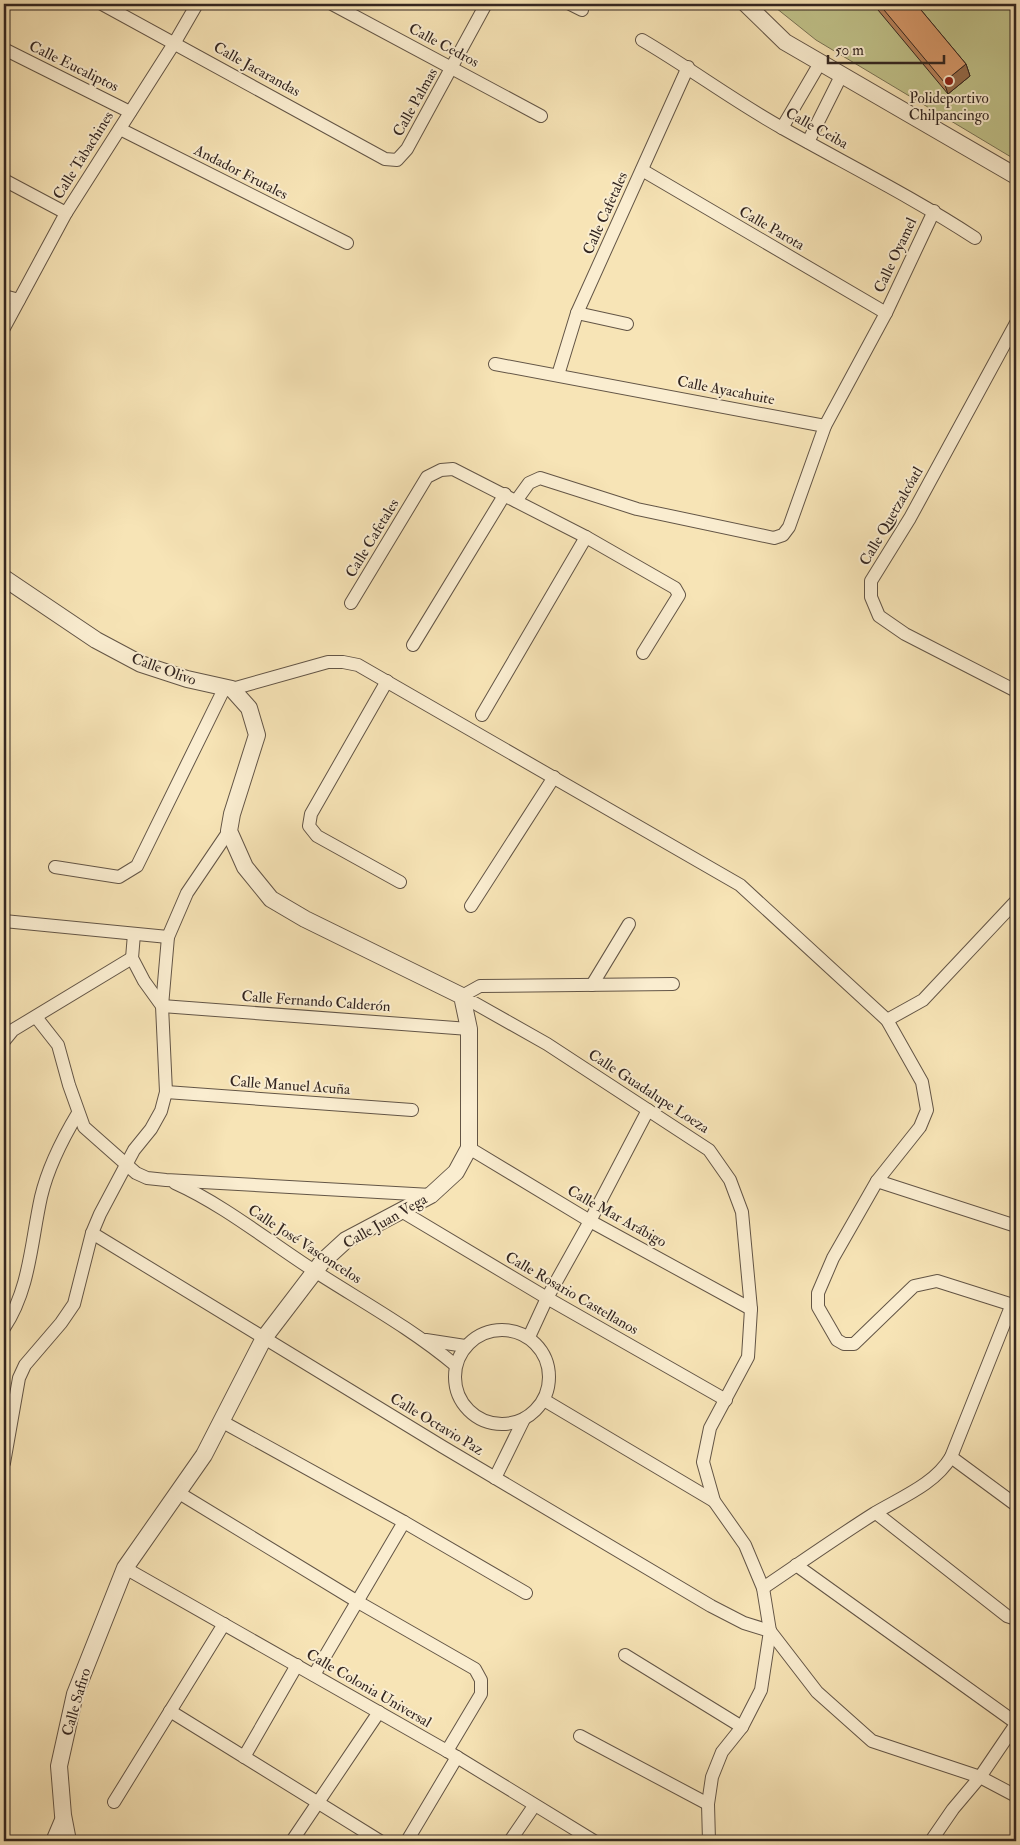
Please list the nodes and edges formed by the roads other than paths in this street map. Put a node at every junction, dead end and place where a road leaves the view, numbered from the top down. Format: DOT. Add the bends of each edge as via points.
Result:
graph roads {
  1 [pos="102,4"];
  2 [pos="197,4"];
  3 [pos="332,4"];
  4 [pos="486,4"];
  5 [pos="570,4"];
  6 [pos="746,4"];
  7 [pos="582,10"];
  8 [pos="642,40"];
  9 [pos="175,42"];
  10 [pos="4,49"];
  11 [pos="820,63"];
  12 [pos="452,67"];
  13 [pos="688,67"];
  14 [pos="842,76"];
  15 [pos="130,112"];
  16 [pos="541,116"];
  17 [pos="782,128"];
  18 [pos="120,129"];
  19 [pos="808,142"];
  20 [pos="397,160"];
  21 [pos="642,170"];
  22 [pos="1016,176"];
  23 [pos="4,180"];
  24 [pos="934,211"];
  25 [pos="66,213"];
  26 [pos="975,238"];
  27 [pos="347,243"];
  28 [pos="4,296"];
  29 [pos="18,300"];
  30 [pos="577,313"];
  31 [pos="886,314"];
  32 [pos="627,324"];
  33 [pos="1016,324"];
  34 [pos="4,328"];
  35 [pos="495,364"];
  36 [pos="558,375"];
  37 [pos="825,426"];
  38 [pos="510,498"];
  39 [pos="586,537"];
  40 [pos="4,578"];
  41 [pos="351,604"];
  42 [pos="413,645"];
  43 [pos="643,653"];
  44 [pos="387,681"];
  45 [pos="228,689"];
  46 [pos="1016,691"];
  47 [pos="482,715"];
  48 [pos="554,778"];
  49 [pos="229,831"];
  50 [pos="55,868"];
  51 [pos="400,882"];
  52 [pos="1016,901"];
  53 [pos="470,906"];
  54 [pos="5,924"];
  55 [pos="629,924"];
  56 [pos="134,934"];
  57 [pos="168,937"];
  58 [pos="132,958"];
  59 [pos="673,984"];
  60 [pos="592,985"];
  61 [pos="462,996"];
  62 [pos="162,1006"];
  63 [pos="36,1016"];
  64 [pos="887,1020"];
  65 [pos="469,1029"];
  66 [pos="4,1041"];
  67 [pos="166,1092"];
  68 [pos="412,1110"];
  69 [pos="648,1110"];
  70 [pos="78,1113"];
  71 [pos="469,1148"];
  72 [pos="126,1166"];
  73 [pos="166,1180"];
  74 [pos="877,1181"];
  75 [pos="431,1195"];
  76 [pos="403,1212"];
  77 [pos="590,1221"];
  78 [pos="1016,1226"];
  79 [pos="92,1233"];
  80 [pos="315,1271"];
  81 [pos="547,1298"];
  82 [pos="1014,1305"];
  83 [pos="751,1309"];
  84 [pos="4,1328"];
  85 [pos="529,1337"];
  86 [pos="264,1338"];
  87 [pos="425,1340"];
  88 [pos="465,1346"];
  89 [pos="455,1365"];
  90 [pos="544,1400"];
  91 [pos="726,1400"];
  92 [pos="524,1419"];
  93 [pos="221,1421"];
  94 [pos="951,1457"];
  95 [pos="4,1463"];
  96 [pos="496,1478"];
  97 [pos="179,1493"];
  98 [pos="714,1501"];
  99 [pos="1016,1505"];
  100 [pos="876,1513"];
  101 [pos="404,1522"];
  102 [pos="796,1565"];
  103 [pos="125,1568"];
  104 [pos="763,1588"];
  105 [pos="526,1593"];
  106 [pos="358,1602"];
  107 [pos="1016,1619"];
  108 [pos="224,1624"];
  109 [pos="770,1631"];
  110 [pos="625,1655"];
  111 [pos="296,1665"];
  112 [pos="314,1676"];
  113 [pos="170,1711"];
  114 [pos="380,1712"];
  115 [pos="1016,1723"];
  116 [pos="742,1727"];
  117 [pos="580,1736"];
  118 [pos="452,1754"];
  119 [pos="244,1757"];
  120 [pos="980,1777"];
  121 [pos="1016,1796"];
  122 [pos="114,1802"];
  123 [pos="318,1803"];
  124 [pos="708,1804"];
  125 [pos="534,1806"];
  126 [pos="63,1814"];
  127 [pos="52,1841"];
  128 [pos="68,1841"];
  129 [pos="292,1841"];
  130 [pos="380,1841"];
  131 [pos="407,1841"];
  132 [pos="510,1841"];
  133 [pos="594,1841"];
  134 [pos="709,1841"];
  135 [pos="931,1841"];
  1 -- 9 [label="street, Calle Jacarandas"];
  2 -- 9 [label="street, Calle Tabachines"];
  3 -- 12 [label="street, Calle Cedros"];
  4 -- 12 [label="street, Calle Palmas"];
  5 -- 7 [label="street"];
  6 -- 11 [label="street" via="785,42"];
  8 -- 13 [label="street, Calle Ceiba"];
  9 -- 15 [label="street, Calle Tabachines"];
  9 -- 20 [label="street, Calle Jacarandas" via="384,159"];
  10 -- 15 [label="street, Calle Eucaliptos"];
  11 -- 14 [label="street"];
  11 -- 17 [label="street"];
  12 -- 16 [label="street, Calle Cedros"];
  12 -- 20 [label="street, Calle Palmas" via="407,149"];
  13 -- 17 [label="street, Calle Ceiba"];
  13 -- 21 [label="street, Calle Cafetales"];
  14 -- 19 [label="street"];
  14 -- 22 [label="street"];
  15 -- 18 [label="street, Calle Tabachines"];
  17 -- 19 [label="street, Calle Ceiba"];
  18 -- 25 [label="street, Calle Tabachines"];
  18 -- 27 [label="street, Andador Frutales"];
  19 -- 24 [label="street, Calle Ceiba"];
  21 -- 30 [label="street, Calle Cafetales"];
  21 -- 31 [label="street, Calle Parota"];
  23 -- 25 [label="street"];
  24 -- 26 [label="street, Calle Ceiba"];
  24 -- 31 [label="street, Calle Oyamel"];
  25 -- 29 [label="street, Calle Tabachines"];
  28 -- 29 [label="street"];
  29 -- 34 [label="street, Calle Tabachines"];
  30 -- 32 [label="street"];
  30 -- 36 [label="street, Calle Cafetales"];
  31 -- 37 [label="street"];
  33 -- 46 [label="street, Calle Quetzalcóatl" via="872,581 870,597 879,616 905,634"];
  35 -- 36 [label="street, Calle Ayacahuite"];
  36 -- 37 [label="street, Calle Ayacahuite"];
  37 -- 38 [label="street" via="789,528 774,538 637,509 540,478"];
  38 -- 39 [label="street"];
  38 -- 41 [label="street, Calle Cafetales" via="453,469 441,470 428,477"];
  38 -- 42 [label="street"];
  39 -- 43 [label="street" via="678,591 679,595"];
  39 -- 47 [label="street"];
  40 -- 45 [label="street, Calle Olivo" via="96,640 141,664"];
  44 -- 45 [label="street" via="358,665 328,662"];
  44 -- 48 [label="street"];
  44 -- 51 [label="street" via="311,814 310,826 317,836"];
  45 -- 49 [label="street" via="249,708 257,734"];
  45 -- 50 [label="street" via="137,866 119,877"];
  48 -- 53 [label="street"];
  48 -- 64 [label="street" via="740,885"];
  49 -- 57 [label="street" via="187,893"];
  49 -- 61 [label="street" via="245,867 271,899"];
  52 -- 64 [label="street" via="923,1000"];
  54 -- 56 [label="street"];
  55 -- 60 [label="street"];
  56 -- 57 [label="street"];
  56 -- 58 [label="street"];
  57 -- 62 [label="street"];
  58 -- 62 [label="street"];
  58 -- 63 [label="street"];
  59 -- 60 [label="street"];
  60 -- 61 [label="street" via="480,986"];
  61 -- 65 [label="street, Calle Juan Vega"];
  61 -- 69 [label="street, Calle Guadalupe Loeza" via="547,1044"];
  62 -- 65 [label="street, Calle Fernando Calderón"];
  62 -- 67 [label="street"];
  63 -- 66 [label="street" via="13,1030"];
  63 -- 70 [label="street" via="58,1046"];
  64 -- 74 [label="street" via="922,1082 927,1110 920,1127"];
  65 -- 71 [label="street, Calle Juan Vega"];
  67 -- 68 [label="street, Calle Manuel Acuña"];
  67 -- 72 [label="street" via="162,1111"];
  69 -- 77 [label="street"];
  69 -- 83 [label="street, Calle Guadalupe Loeza" via="709,1150 730,1180 742,1212"];
  70 -- 72 [label="street" via="84,1127"];
  70 -- 84 [label="street" via="64,1136 42,1195 30,1265 16,1310"];
  71 -- 75 [label="street, Calle Juan Vega" via="456,1172"];
  71 -- 77 [label="street, Calle Mar Arábigo"];
  72 -- 73 [label="street" via="147,1178"];
  72 -- 79 [label="street"];
  73 -- 75 [label="street"];
  73 -- 80 [label="street, Calle José Vasconcelos" via="208,1201"];
  74 -- 78 [label="street"];
  74 -- 82 [label="street" via="833,1258 818,1293 818,1307 838,1340 854,1344 914,1286 937,1281"];
  75 -- 76 [label="street, Calle Juan Vega"];
  76 -- 80 [label="street, Calle Juan Vega" via="346,1240"];
  76 -- 81 [label="street, Calle Rosario Castellanos"];
  77 -- 81 [label="street"];
  77 -- 83 [label="street, Calle Mar Arábigo"];
  79 -- 86 [label="street, Calle Octavio Paz"];
  79 -- 95 [label="street" via="74,1304 25,1365 19,1378"];
  80 -- 86 [label="street, Calle Juan Vega"];
  80 -- 87 [label="street, Calle José Vasconcelos"];
  81 -- 85 [label="street"];
  81 -- 91 [label="street, Calle Rosario Castellanos"];
  82 -- 94 [label="street"];
  83 -- 91 [label="street, Calle Guadalupe Loeza" via="748,1357"];
  85 -- 88 [label="street" via="508,1329 484,1332"];
  85 -- 90 [label="street" via="545,1355 550,1378"];
  86 -- 93 [label="street, Calle Juan Vega"];
  86 -- 96 [label="street, Calle Octavio Paz"];
  87 -- 88 [label="street, Calle José Vasconcelos"];
  87 -- 89 [label="street, Calle José Vasconcelos"];
  88 -- 89 [label="street"];
  89 -- 92 [label="street" via="456,1393 472,1415 497,1425"];
  90 -- 92 [label="street"];
  90 -- 98 [label="street"];
  91 -- 98 [label="street, Calle Guadalupe Loeza" via="710,1428 703,1462"];
  92 -- 96 [label="street"];
  93 -- 97 [label="street, Calle Juan Vega"];
  93 -- 101 [label="street"];
  94 -- 99 [label="street"];
  94 -- 100 [label="street" via="945,1468 913,1492"];
  96 -- 109 [label="street, Calle Octavio Paz" via="711,1606 744,1623"];
  97 -- 103 [label="street, Calle Juan Vega"];
  97 -- 106 [label="street"];
  98 -- 104 [label="street, Calle Guadalupe Loeza" via="745,1545"];
  100 -- 102 [label="street"];
  100 -- 107 [label="street" via="1007,1616"];
  101 -- 105 [label="street"];
  101 -- 106 [label="street"];
  102 -- 104 [label="street"];
  102 -- 115 [label="street"];
  103 -- 108 [label="street, Calle Colonia Universal"];
  103 -- 126 [label="street, Calle Safiro" via="76,1694 59,1766"];
  104 -- 109 [label="street, Calle Guadalupe Loeza"];
  106 -- 112 [label="street"];
  106 -- 118 [label="street" via="475,1669 481,1680 481,1694"];
  108 -- 111 [label="street, Calle Colonia Universal"];
  108 -- 113 [label="street"];
  109 -- 116 [label="street" via="761,1690"];
  109 -- 120 [label="street" via="817,1692 872,1741"];
  110 -- 116 [label="street"];
  111 -- 112 [label="street, Calle Colonia Universal"];
  111 -- 119 [label="street"];
  112 -- 114 [label="street, Calle Colonia Universal"];
  113 -- 119 [label="street"];
  113 -- 122 [label="street"];
  114 -- 118 [label="street, Calle Colonia Universal"];
  114 -- 123 [label="street"];
  115 -- 120 [label="street"];
  116 -- 124 [label="street" via="722,1752 712,1778"];
  117 -- 124 [label="street"];
  118 -- 125 [label="street, Calle Colonia Universal"];
  118 -- 131 [label="street"];
  119 -- 123 [label="street"];
  120 -- 121 [label="street"];
  120 -- 135 [label="street"];
  123 -- 129 [label="street"];
  123 -- 130 [label="street"];
  124 -- 134 [label="street"];
  125 -- 132 [label="street"];
  125 -- 133 [label="street, Calle Colonia Universal"];
  126 -- 127 [label="street"];
  126 -- 128 [label="street, Calle Safiro"];
}
